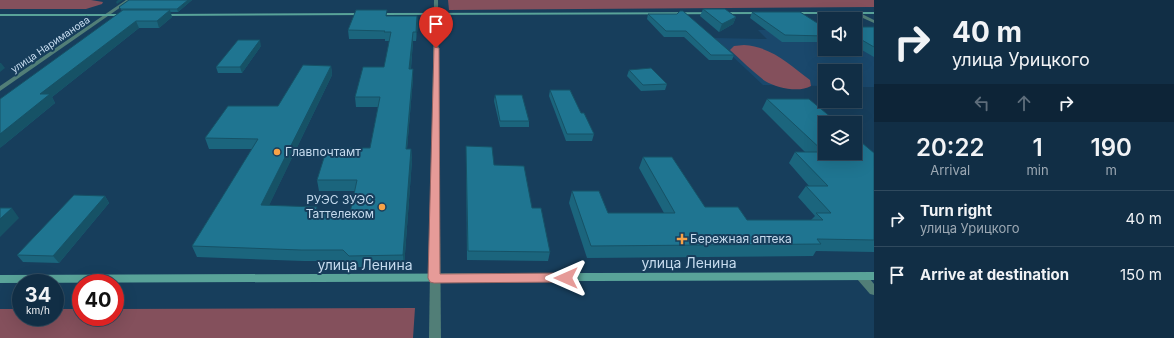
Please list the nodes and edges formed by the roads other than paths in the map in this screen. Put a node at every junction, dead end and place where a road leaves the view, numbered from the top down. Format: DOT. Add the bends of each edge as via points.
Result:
graph roads {
  1 [pos="129,0"];
  2 [pos="436,0"];
  3 [pos="768,13"];
  4 [pos="784,13"];
  5 [pos="818,13"];
  6 [pos="862,13"];
  7 [pos="874,13"];
  8 [pos="437,14"];
  9 [pos="0,15"];
  10 [pos="107,15"];
  11 [pos="131,15"];
  12 [pos="154,15"];
  13 [pos="862,16"];
  14 [pos="874,22"];
  15 [pos="0,89"];
  16 [pos="861,276"];
  17 [pos="874,276"];
  18 [pos="434,278"];
  19 [pos="0,279"];
  20 [pos="874,291"];
  21 [pos="435,338"];
  1 -- 10 [label="street, улица Нариманова"];
  2 -- 8 [label="street"];
  3 -- 8 [label="main road"];
  4 -- 5 [label="main road"];
  6 -- 7 [label="main road"];
  8 -- 12 [label="main road"];
  8 -- 18 [label="street"];
  9 -- 10 [label="main road"];
  10 -- 11 [label="main road"];
  10 -- 15 [label="street, улица Нариманова"];
  13 -- 14 [label="street"];
  16 -- 17 [label="main road, улица Ленина"];
  16 -- 18 [label="main road, улица Ленина"];
  16 -- 20 [label="street"];
  18 -- 19 [label="main road, улица Ленина"];
  18 -- 21 [label="street"];
}
